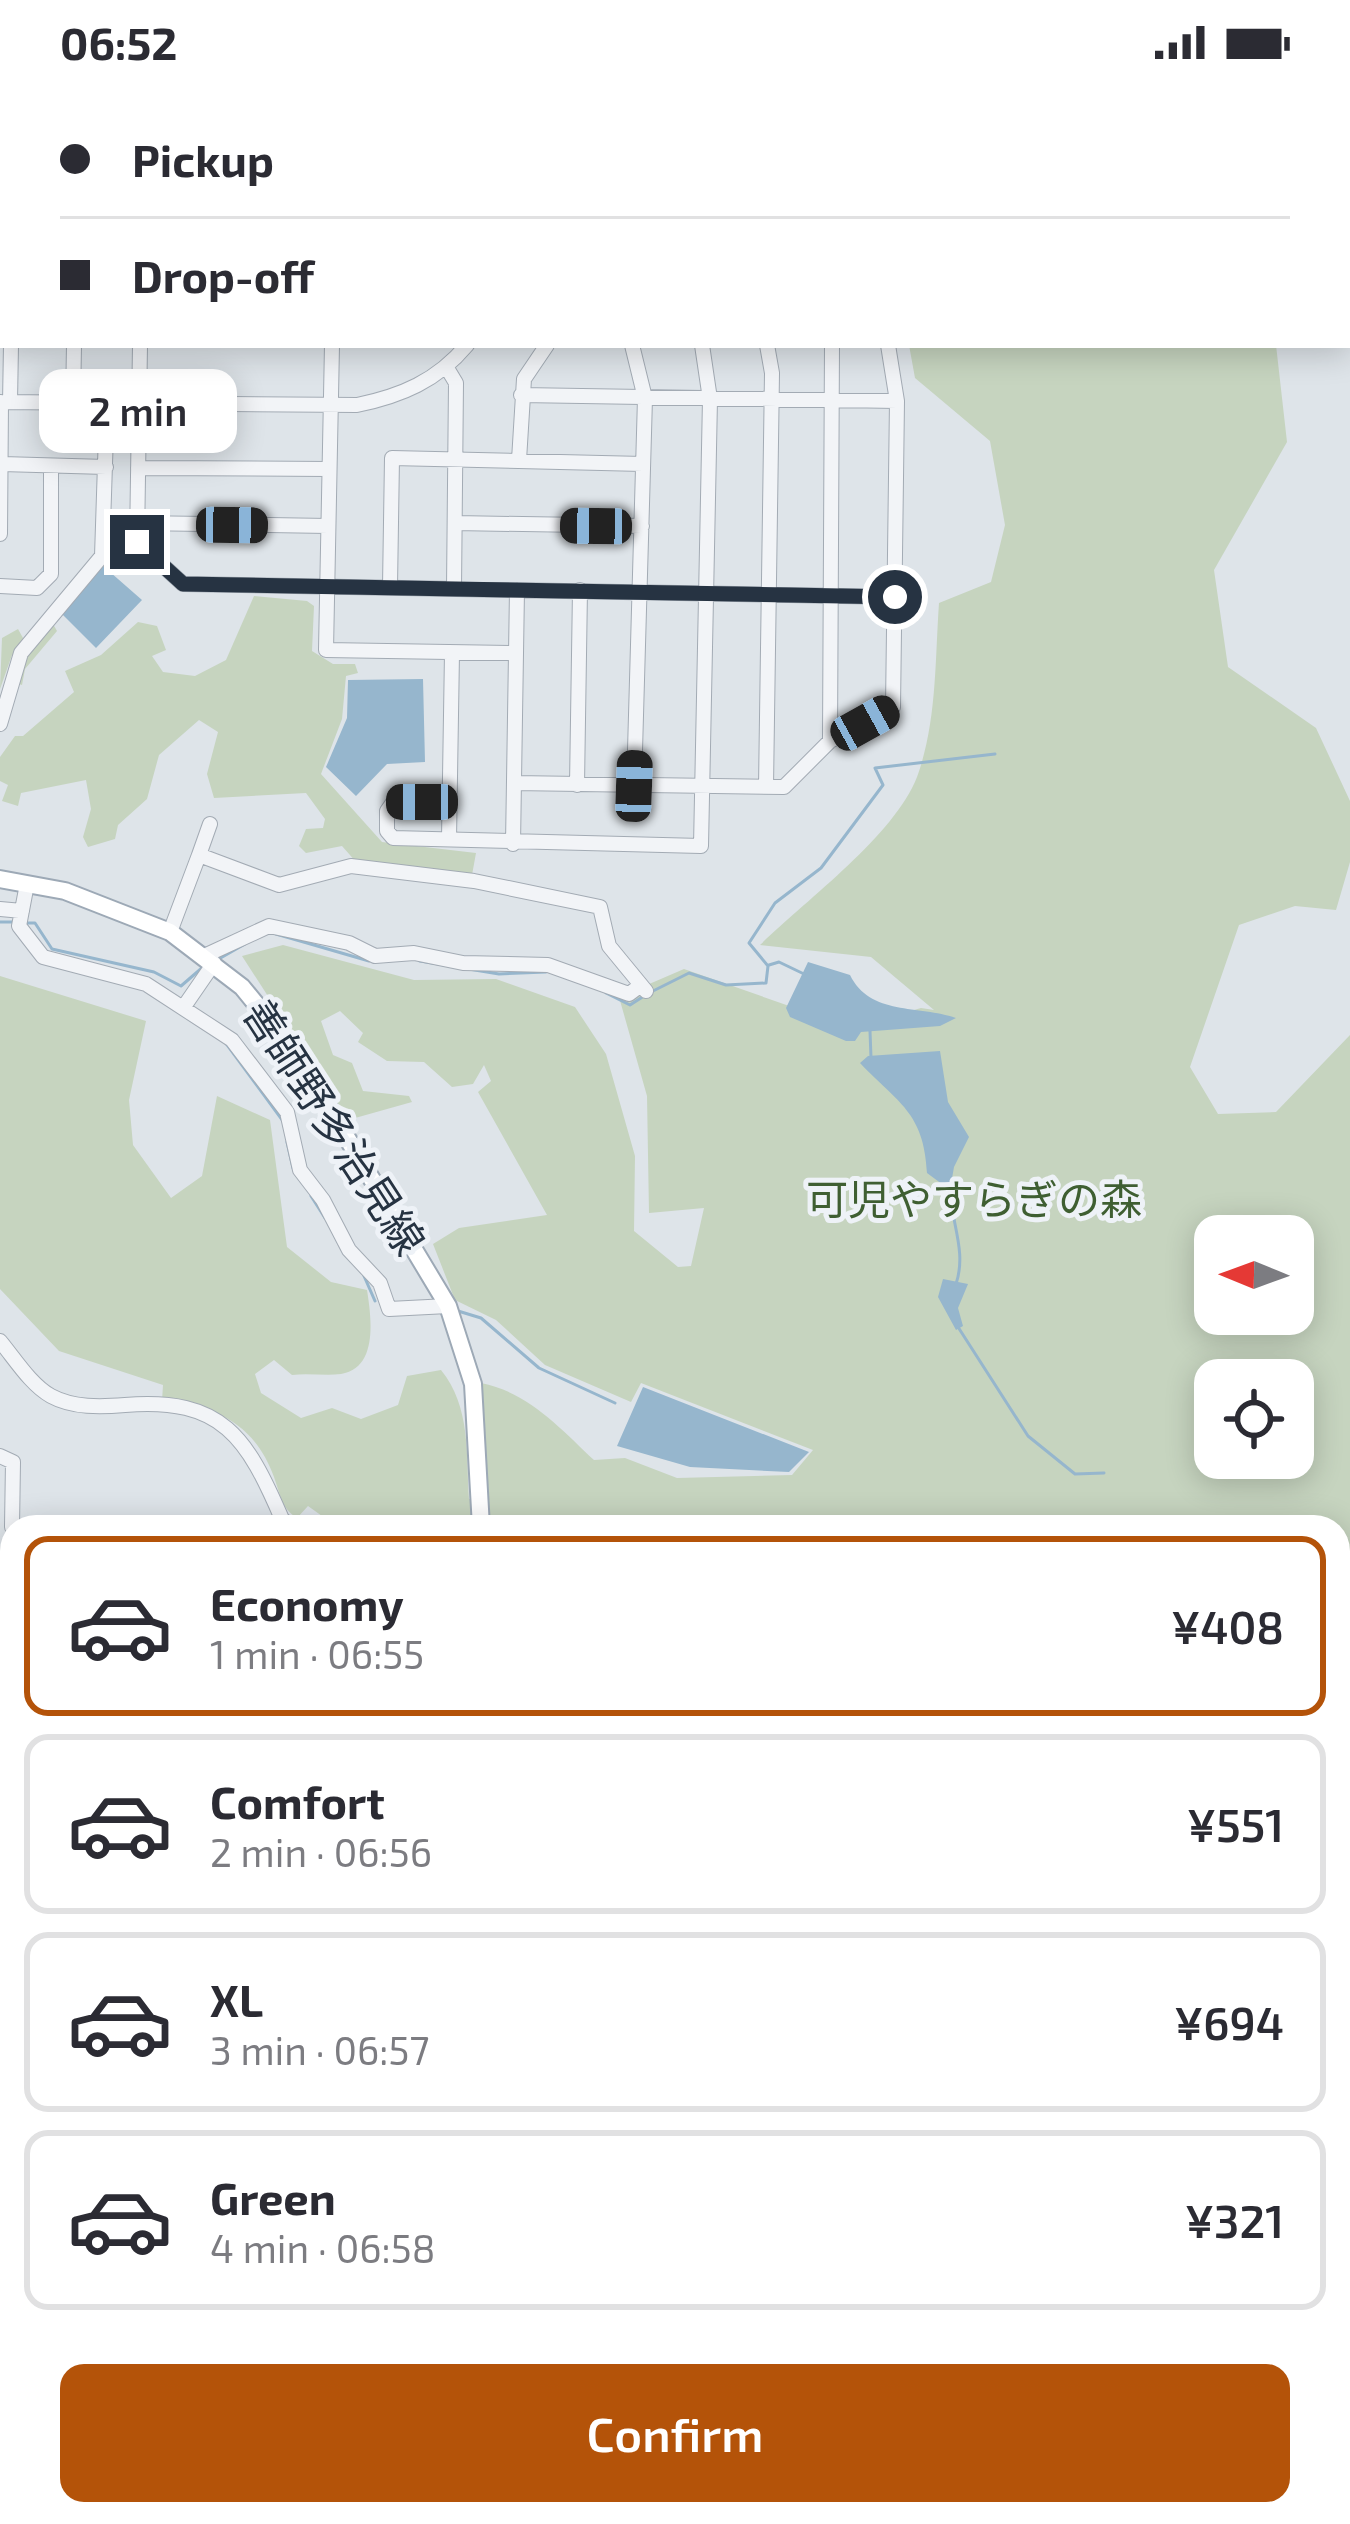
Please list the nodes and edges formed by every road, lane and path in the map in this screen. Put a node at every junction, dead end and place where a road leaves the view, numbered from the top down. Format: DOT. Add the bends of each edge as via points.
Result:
graph roads {
  1 [pos="10,348"];
  2 [pos="74,348"];
  3 [pos="140,348"];
  4 [pos="332,348"];
  5 [pos="464,348"];
  6 [pos="545,348"];
  7 [pos="633,348"];
  8 [pos="702,348"];
  9 [pos="767,348"];
  10 [pos="832,348"];
  11 [pos="888,348"];
  12 [pos="447,368"];
  13 [pos="521,395"];
  14 [pos="645,398"];
  15 [pos="710,399"];
  16 [pos="772,400"];
  17 [pos="897,401"];
  18 [pos="4,402"];
  19 [pos="835,402"];
  20 [pos="73,403"];
  21 [pos="106,404"];
  22 [pos="138,404"];
  23 [pos="330,406"];
  24 [pos="455,460"];
  25 [pos="519,460"];
  26 [pos="2,464"];
  27 [pos="643,464"];
  28 [pos="51,467"];
  29 [pos="106,467"];
  30 [pos="138,468"];
  31 [pos="329,470"];
  32 [pos="137,524"];
  33 [pos="455,524"];
  34 [pos="328,526"];
  35 [pos="642,526"];
  36 [pos="0,534"];
  37 [pos="0,586"];
  38 [pos="390,587"];
  39 [pos="327,588"];
  40 [pos="454,588"];
  41 [pos="518,590"];
  42 [pos="580,590"];
  43 [pos="643,591"];
  44 [pos="705,592"];
  45 [pos="770,594"];
  46 [pos="833,595"];
  47 [pos="895,597"];
  48 [pos="515,652"];
  49 [pos="452,653"];
  50 [pos="0,724"];
  51 [pos="830,741"];
  52 [pos="514,783"];
  53 [pos="577,785"];
  54 [pos="634,786"];
  55 [pos="701,787"];
  56 [pos="766,787"];
  57 [pos="449,802"];
  58 [pos="210,824"];
  59 [pos="449,838"];
  60 [pos="513,844"];
  61 [pos="199,855"];
  62 [pos="0,879"];
  63 [pos="27,884"];
  64 [pos="0,909"];
  65 [pos="20,918"];
  66 [pos="170,932"];
  67 [pos="209,963"];
  68 [pos="189,1012"];
  69 [pos="448,1306"];
  70 [pos="0,1341"];
  71 [pos="0,1456"];
  72 [pos="12,1515"];
  73 [pos="271,1515"];
  74 [pos="480,1515"];
  1 -- 18 [label="street"];
  2 -- 20 [label="street"];
  3 -- 22 [label="street"];
  4 -- 23 [label="street"];
  5 -- 12 [label="street"];
  6 -- 13 [label="street"];
  7 -- 14 [label="street"];
  8 -- 15 [label="street"];
  9 -- 16 [label="street"];
  10 -- 19 [label="street"];
  11 -- 17 [label="street"];
  12 -- 23 [label="street" via="394,397"];
  12 -- 24 [label="street" via="456,383"];
  13 -- 14 [label="street"];
  13 -- 25 [label="street"];
  14 -- 15 [label="street"];
  14 -- 27 [label="street"];
  15 -- 16 [label="street"];
  15 -- 44 [label="street"];
  16 -- 19 [label="street"];
  16 -- 45 [label="street"];
  17 -- 19 [label="street"];
  17 -- 47 [label="street"];
  18 -- 20 [label="street"];
  18 -- 26 [label="street"];
  19 -- 46 [label="street"];
  20 -- 21 [label="street"];
  21 -- 22 [label="street"];
  21 -- 29 [label="street"];
  22 -- 23 [label="street"];
  22 -- 30 [label="street"];
  23 -- 31 [label="street"];
  24 -- 25 [label="street"];
  24 -- 33 [label="street"];
  24 -- 38 [label="street" via="392,458"];
  25 -- 27 [label="street"];
  26 -- 28 [label="street"];
  26 -- 36 [label="street"];
  27 -- 35 [label="street"];
  28 -- 29 [label="street"];
  28 -- 37 [label="street" via="51,574 37,588"];
  29 -- 50 [label="street" via="101,556 21,653"];
  30 -- 31 [label="street"];
  30 -- 32 [label="street"];
  31 -- 34 [label="street"];
  32 -- 34 [label="street"];
  32 -- 39 [label="street" via="137,542 183,584"];
  33 -- 35 [label="street"];
  33 -- 40 [label="street"];
  34 -- 39 [label="street"];
  35 -- 43 [label="street"];
  38 -- 39 [label="street"];
  38 -- 40 [label="street"];
  39 -- 49 [label="street" via="326,650"];
  40 -- 41 [label="street"];
  41 -- 42 [label="street"];
  41 -- 48 [label="street"];
  42 -- 43 [label="street"];
  42 -- 53 [label="street"];
  43 -- 44 [label="street"];
  43 -- 54 [label="street"];
  44 -- 45 [label="street"];
  44 -- 55 [label="street"];
  45 -- 46 [label="street"];
  45 -- 56 [label="street"];
  46 -- 47 [label="street"];
  46 -- 51 [label="street"];
  47 -- 51 [label="street" via="893,707"];
  48 -- 49 [label="street"];
  48 -- 52 [label="street"];
  49 -- 57 [label="street"];
  51 -- 56 [label="street" via="784,787"];
  52 -- 53 [label="street"];
  52 -- 60 [label="street"];
  53 -- 54 [label="street"];
  54 -- 55 [label="street"];
  55 -- 56 [label="street"];
  55 -- 60 [label="street" via="700,846"];
  57 -- 59 [label="street"];
  57 -- 59 [label="street" via="394,802 387,831 393,838"];
  58 -- 61 [label="street"];
  59 -- 60 [label="street"];
  61 -- 66 [label="street"];
  61 -- 67 [label="street" via="279,885 350,866 600,907 609,946 644,988 621,993 548,965 375,956 269,926"];
  62 -- 63 [label="main road, 善師野多治見線"];
  63 -- 65 [label="street"];
  63 -- 66 [label="main road, 善師野多治見線" via="91,899"];
  64 -- 65 [label="street"];
  65 -- 68 [label="street" via="43,957 146,984"];
  66 -- 67 [label="main road, 善師野多治見線"];
  67 -- 68 [label="street"];
  67 -- 69 [label="main road, 善師野多治見線" via="259,1005 296,1053"];
  68 -- 69 [label="street" via="232,1040 286,1112 300,1170 349,1250 380,1283 389,1309"];
  69 -- 74 [label="main road, 善師野多治見線" via="473,1384"];
  70 -- 73 [label="street" via="51,1396 221,1420 258,1463"];
  71 -- 72 [label="street" via="13,1462"];
}
